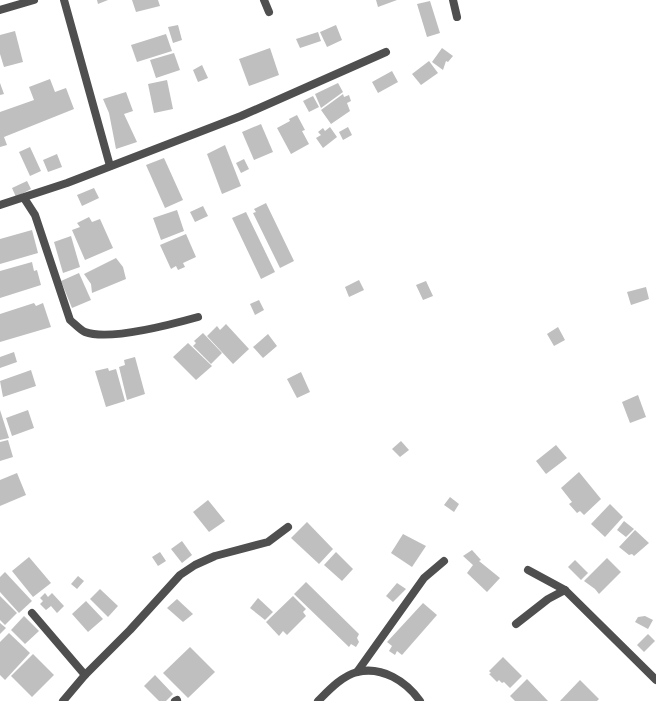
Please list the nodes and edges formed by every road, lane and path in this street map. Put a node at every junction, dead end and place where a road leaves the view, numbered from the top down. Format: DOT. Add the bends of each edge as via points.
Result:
graph roads {
  1 [pos="34,0"];
  2 [pos="64,0"];
  3 [pos="264,0"];
  4 [pos="453,0"];
  5 [pos="0,10"];
  6 [pos="269,12"];
  7 [pos="458,16"];
  8 [pos="386,52"];
  9 [pos="110,166"];
  10 [pos="24,198"];
  11 [pos="0,206"];
  12 [pos="198,317"];
  13 [pos="288,527"];
  14 [pos="444,561"];
  15 [pos="528,570"];
  16 [pos="565,590"];
  17 [pos="32,613"];
  18 [pos="516,624"];
  19 [pos="357,672"];
  20 [pos="85,675"];
  21 [pos="656,680"];
  22 [pos="417,700"];
  23 [pos="63,701"];
  24 [pos="318,701"];
  1 -- 5 [label="street"];
  2 -- 9 [label="street"];
  3 -- 6 [label="street"];
  4 -- 7 [label="street"];
  8 -- 9 [label="street" via="241,116"];
  9 -- 10 [label="street"];
  10 -- 11 [label="street"];
  10 -- 12 [label="street" via="35,215 70,320 85,332 101,334 151,330"];
  13 -- 20 [label="street" via="268,542 215,556 180,574"];
  14 -- 19 [label="street" via="424,578"];
  15 -- 16 [label="street"];
  16 -- 18 [label="street" via="548,598"];
  16 -- 21 [label="street"];
  17 -- 20 [label="street"];
  19 -- 22 [label="street" via="381,671 399,680"];
  19 -- 24 [label="street" via="335,684"];
  20 -- 23 [label="street"];
}
